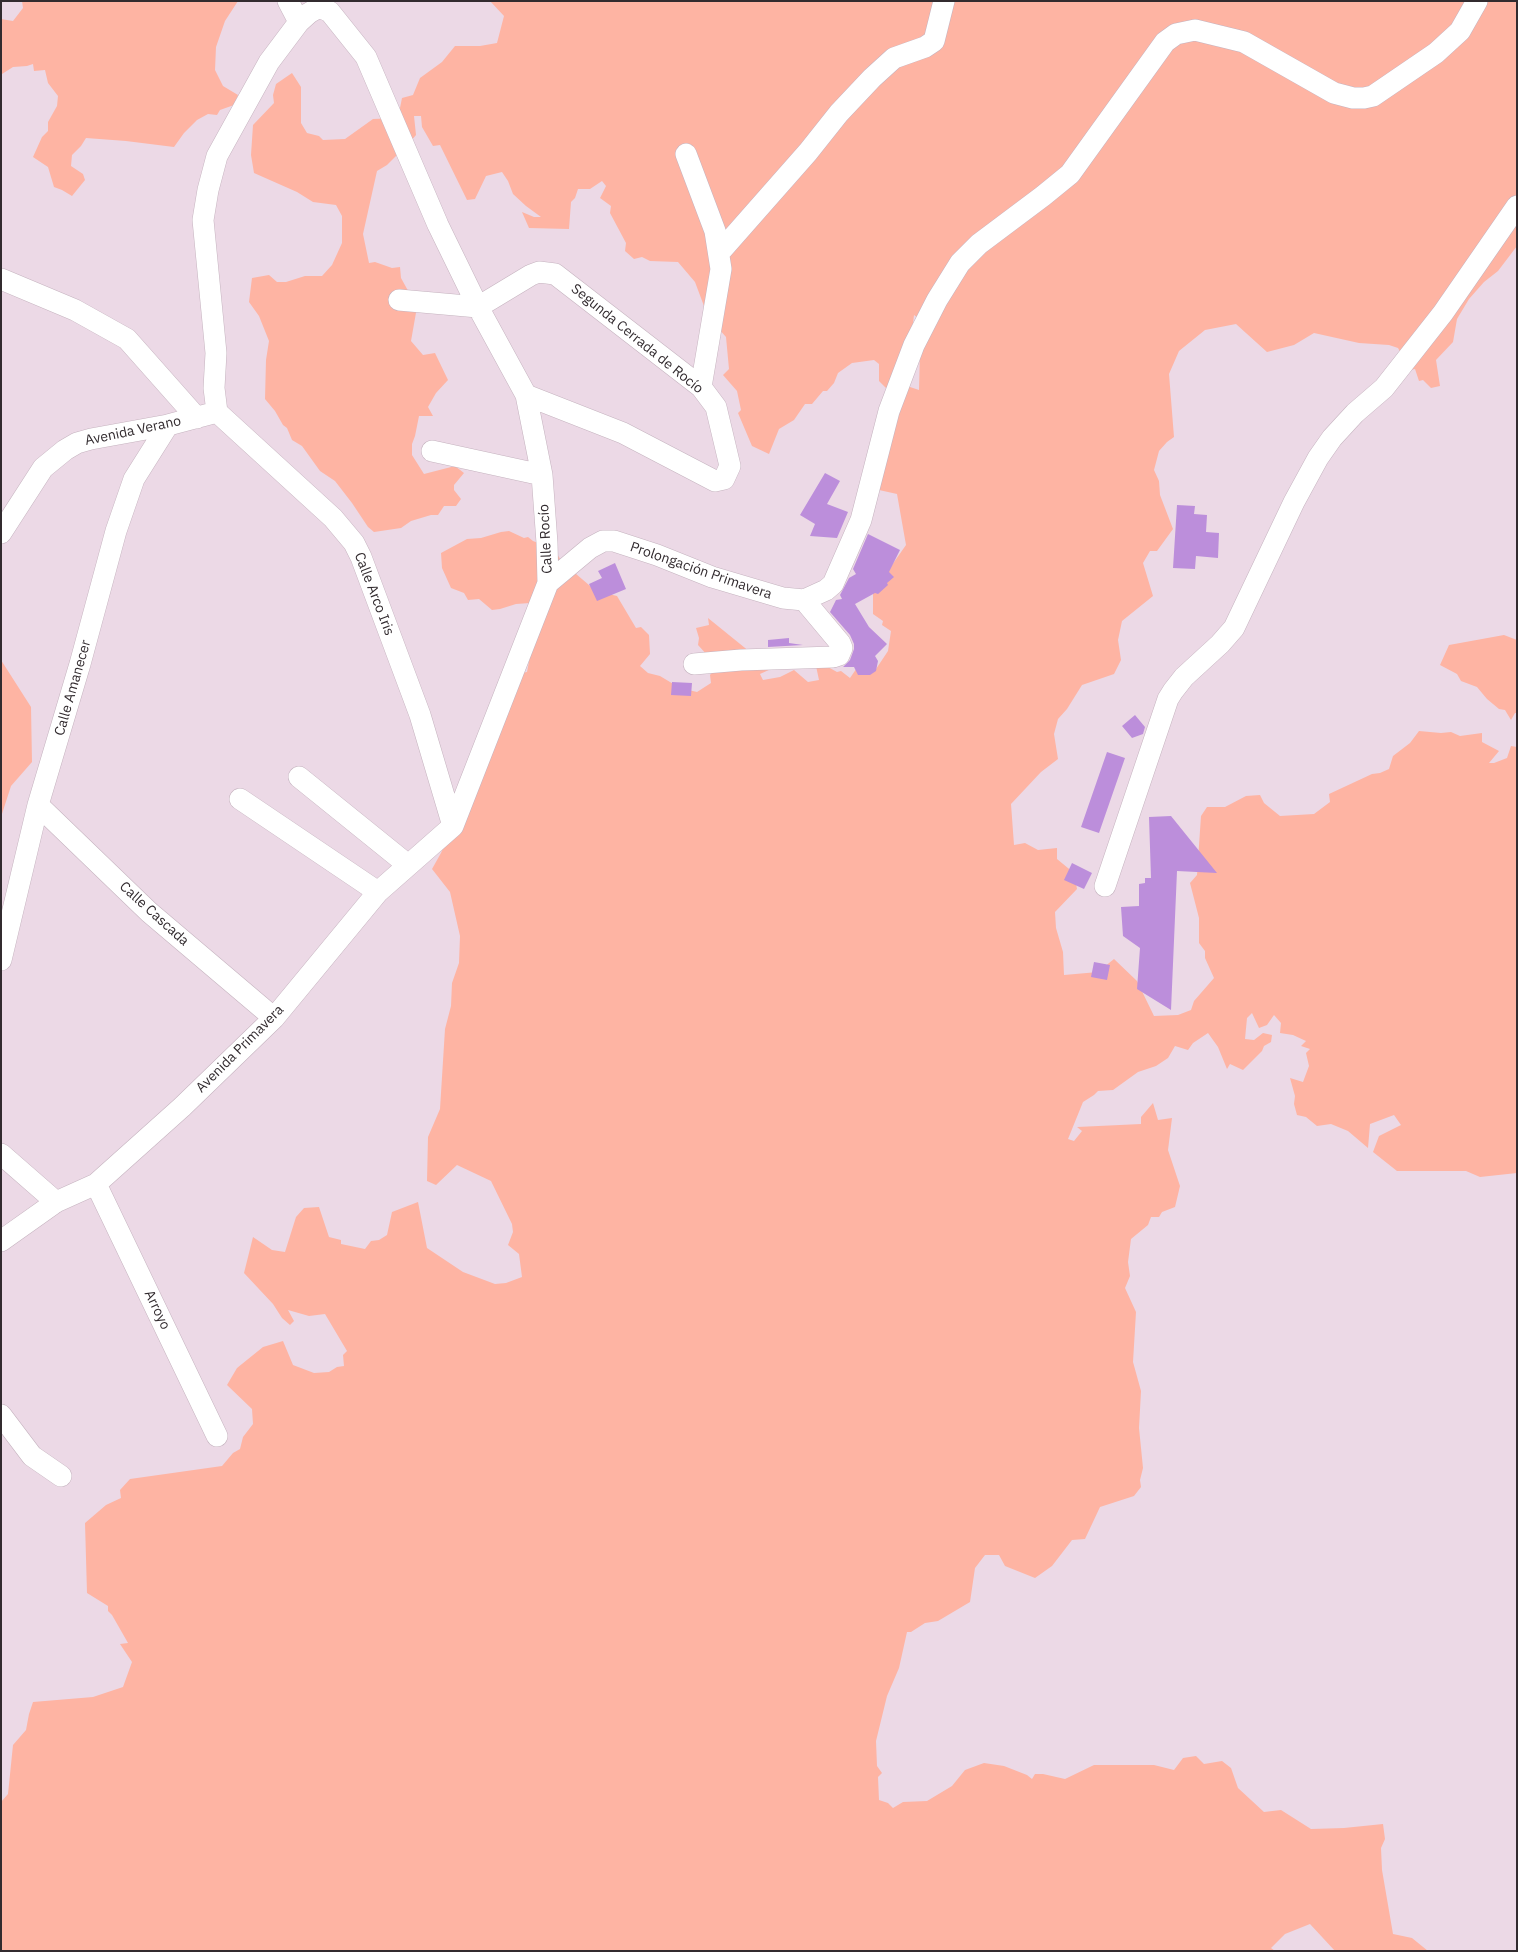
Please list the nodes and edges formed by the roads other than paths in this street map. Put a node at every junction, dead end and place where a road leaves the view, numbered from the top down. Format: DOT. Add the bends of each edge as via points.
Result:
graph roads {
  1 [pos="288,1"];
  2 [pos="944,1"];
  3 [pos="1477,1"];
  4 [pos="299,22"];
  5 [pos="686,154"];
  6 [pos="1517,206"];
  7 [pos="719,253"];
  8 [pos="1,279"];
  9 [pos="399,300"];
  10 [pos="478,308"];
  11 [pos="701,386"];
  12 [pos="526,395"];
  13 [pos="218,412"];
  14 [pos="197,418"];
  15 [pos="168,425"];
  16 [pos="432,451"];
  17 [pos="542,475"];
  18 [pos="1,533"];
  19 [pos="548,583"];
  20 [pos="804,600"];
  21 [pos="694,664"];
  22 [pos="299,777"];
  23 [pos="240,799"];
  24 [pos="38,805"];
  25 [pos="453,826"];
  26 [pos="408,865"];
  27 [pos="1104,886"];
  28 [pos="378,892"];
  29 [pos="1,960"];
  30 [pos="274,1018"];
  31 [pos="1,1154"];
  32 [pos="96,1184"];
  33 [pos="56,1202"];
  34 [pos="1,1241"];
  35 [pos="1,1415"];
  36 [pos="217,1436"];
  37 [pos="61,1476"];
  1 -- 4 [label="street"];
  2 -- 7 [label="street" via="934,41 894,58 872,78"];
  3 -- 20 [label="street" via="1460,31 1436,53 1373,96 1364,98 1334,93 1244,42 1195,30 1170,38 1122,99 1070,174 978,244 960,263 914,345 889,411 861,520 833,584"];
  4 -- 10 [label="street, Calle Rocío" via="316,9 330,12 366,57 438,225"];
  4 -- 13 [label="street, Calle Rocío" via="269,62 234,124 218,156 208,190 203,220 216,353 214,388"];
  5 -- 7 [label="street" via="715,231"];
  6 -- 27 [label="street" via="1443,313 1384,388 1332,438 1294,502 1234,628 1184,677 1168,699"];
  7 -- 11 [label="street" via="718,292"];
  8 -- 14 [label="street" via="75,310 127,339"];
  9 -- 10 [label="street"];
  10 -- 11 [label="street, Segunda Cerrada de Rocío" via="531,275 539,272 555,274"];
  10 -- 12 [label="street, Calle Rocío"];
  11 -- 12 [label="street, Segunda Cerrada de Rocío" via="716,407 730,466 724,479 715,481 623,433"];
  12 -- 17 [label="street, Calle Rocío"];
  13 -- 14 [label="street, Avenida Verano"];
  13 -- 25 [label="street, Calle Arco Iris" via="332,518 362,557 420,715"];
  14 -- 15 [label="street, Avenida Verano"];
  15 -- 18 [label="street, Avenida Verano" via="91,439 65,450 43,468"];
  15 -- 24 [label="street, Calle Amanecer" via="134,479 116,531"];
  16 -- 17 [label="street"];
  17 -- 19 [label="street, Calle Rocío"];
  19 -- 20 [label="street, Prolongación Primavera" via="597,543 614,541 756,591"];
  19 -- 25 [label="street, Calle Rocío"];
  20 -- 21 [label="street" via="840,643 839,655"];
  22 -- 26 [label="street"];
  23 -- 28 [label="street"];
  24 -- 29 [label="street, Calle Amanecer"];
  24 -- 30 [label="street, Calle Cascada" via="149,912"];
  25 -- 26 [label="street, Avenida Primavera"];
  26 -- 28 [label="street, Avenida Primavera"];
  28 -- 30 [label="street, Avenida Primavera"];
  30 -- 32 [label="street, Avenida Primavera"];
  31 -- 33 [label="street"];
  32 -- 33 [label="street, Avenida Primavera"];
  32 -- 36 [label="street, Arroyo"];
  33 -- 34 [label="street, Avenida Primavera"];
  35 -- 37 [label="street" via="32,1456"];
}
